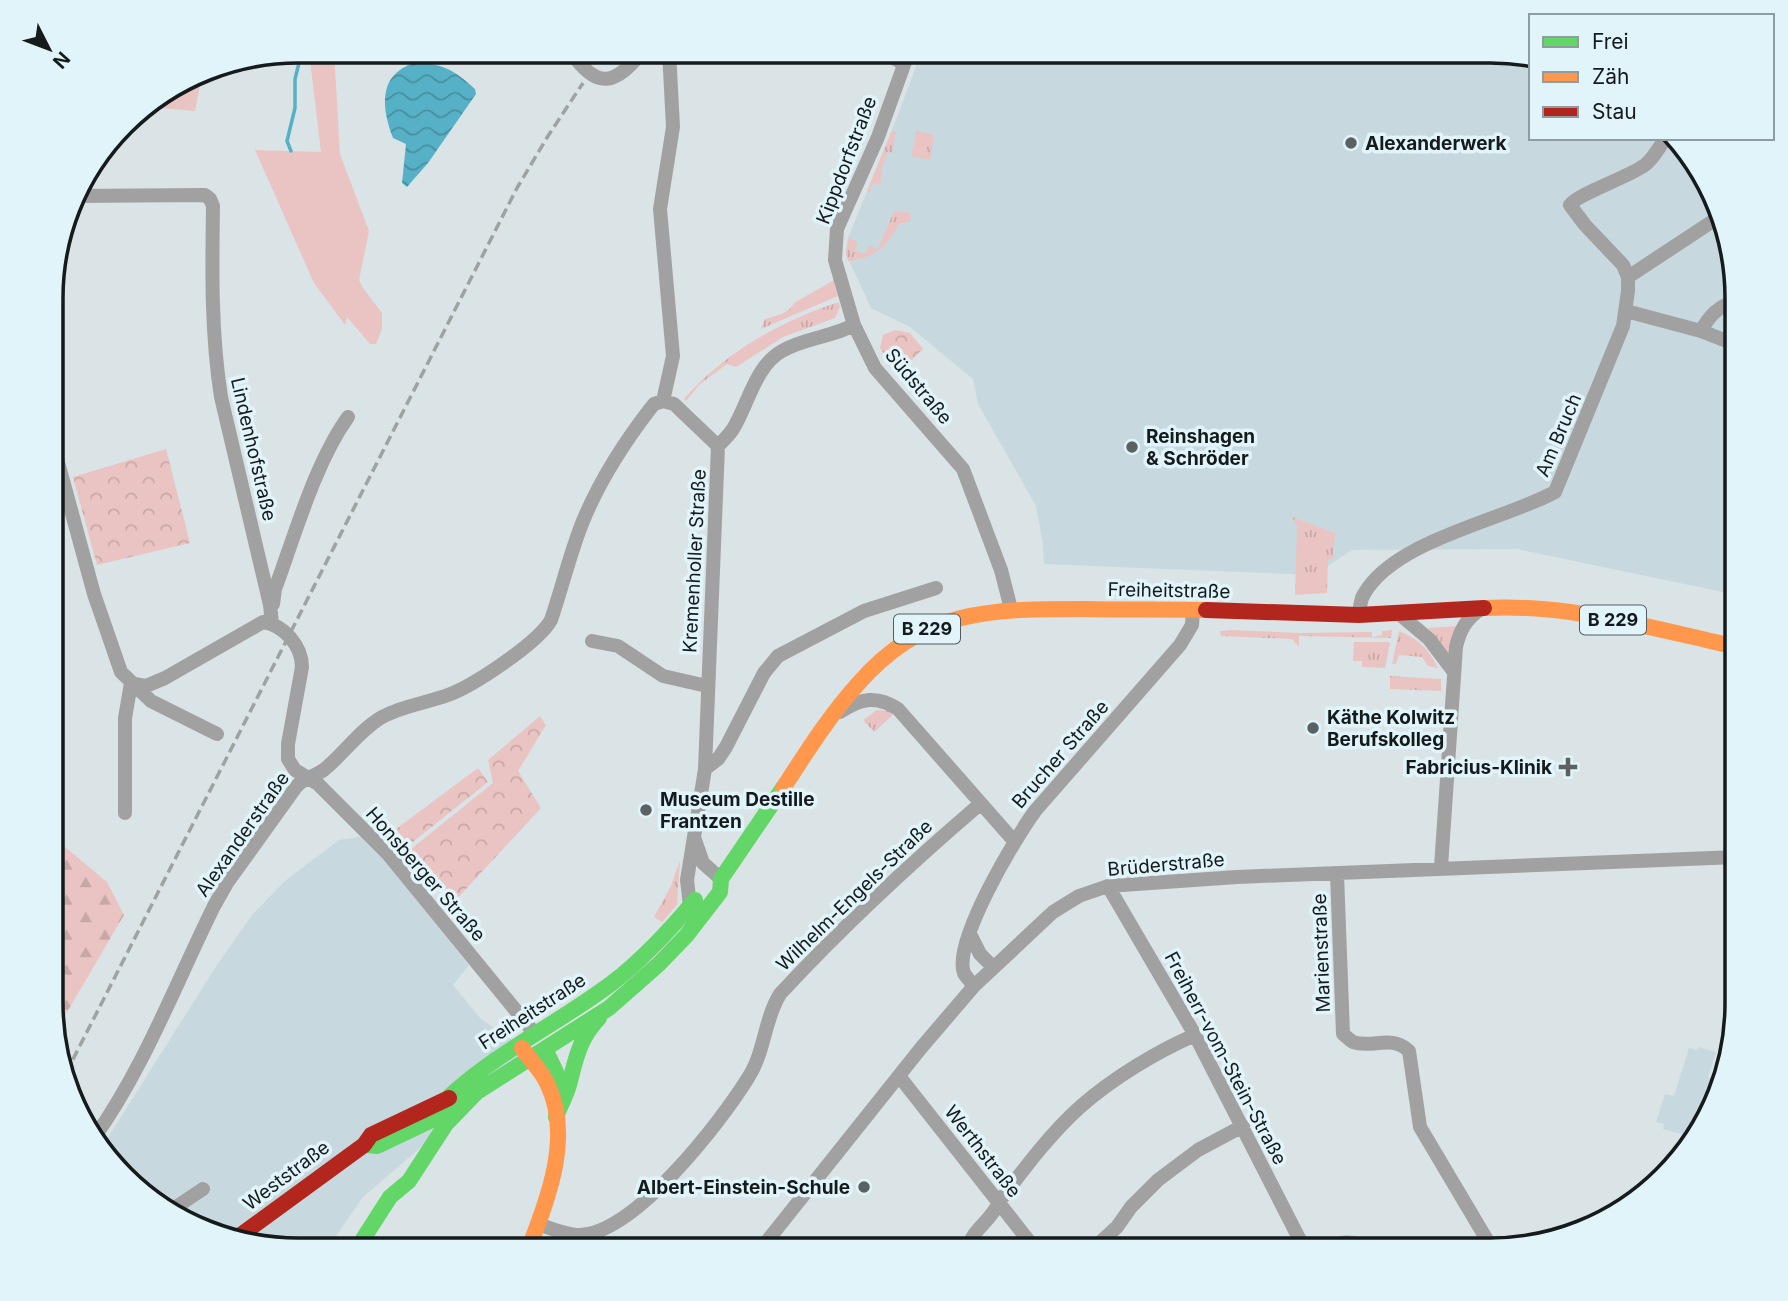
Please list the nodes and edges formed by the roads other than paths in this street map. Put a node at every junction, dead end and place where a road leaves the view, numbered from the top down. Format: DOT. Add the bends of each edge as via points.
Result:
graph roads {
  1 [pos="583,63"];
  2 [pos="633,63"];
  3 [pos="670,63"];
  4 [pos="904,64"];
  5 [pos="1664,140"];
  6 [pos="87,196"];
  7 [pos="1712,222"];
  8 [pos="1628,277"];
  9 [pos="1724,306"];
  10 [pos="1626,311"];
  11 [pos="854,325"];
  12 [pos="1701,331"];
  13 [pos="1724,340"];
  14 [pos="663,401"];
  15 [pos="348,417"];
  16 [pos="719,446"];
  17 [pos="63,498"];
  18 [pos="936,588"];
  19 [pos="1487,606"];
  20 [pos="1011,609"];
  21 [pos="1193,610"];
  22 [pos="1397,612"];
  23 [pos="1359,615"];
  24 [pos="272,623"];
  25 [pos="592,641"];
  26 [pos="1724,644"];
  27 [pos="1454,672"];
  28 [pos="131,683"];
  29 [pos="707,686"];
  30 [pos="830,718"];
  31 [pos="217,734"];
  32 [pos="705,769"];
  33 [pos="304,777"];
  34 [pos="980,804"];
  35 [pos="125,813"];
  36 [pos="695,839"];
  37 [pos="1014,841"];
  38 [pos="1724,858"];
  39 [pos="1441,867"];
  40 [pos="1337,874"];
  41 [pos="721,879"];
  42 [pos="1108,886"];
  43 [pos="690,906"];
  44 [pos="970,934"];
  45 [pos="993,967"];
  46 [pos="974,986"];
  47 [pos="608,1009"];
  48 [pos="535,1034"];
  49 [pos="1195,1035"];
  50 [pos="519,1044"];
  51 [pos="545,1049"];
  52 [pos="529,1059"];
  53 [pos="899,1076"];
  54 [pos="455,1102"];
  55 [pos="556,1118"];
  56 [pos="426,1124"];
  57 [pos="1242,1126"];
  58 [pos="100,1129"];
  59 [pos="364,1145"];
  60 [pos="203,1189"];
  61 [pos="390,1197"];
  62 [pos="999,1202"];
  63 [pos="178,1206"];
  64 [pos="539,1224"];
  65 [pos="246,1232"];
  66 [pos="364,1237"];
  67 [pos="533,1237"];
  68 [pos="770,1237"];
  69 [pos="971,1238"];
  70 [pos="1026,1238"];
  71 [pos="1105,1238"];
  72 [pos="1299,1238"];
  73 [pos="1486,1238"];
  1 -- 2 [label="street" via="604,80"];
  3 -- 14 [label="street" via="673,127 660,209 673,356"];
  4 -- 11 [label="street, Kippdorfstraße" via="878,137 837,229 835,260"];
  5 -- 8 [label="street" via="1645,165 1570,205 1619,260"];
  6 -- 24 [label="street, Lindenhofstraße" via="205,195 211,199 217,375"];
  7 -- 8 [label="street"];
  8 -- 10 [label="street, Am Bruch"];
  9 -- 12 [label="street" via="1708,318"];
  10 -- 12 [label="street"];
  10 -- 23 [label="street, Am Bruch" via="1555,492 1407,553 1376,577 1362,596"];
  11 -- 16 [label="street" via="773,358"];
  11 -- 20 [label="street, Südstraße" via="875,368 963,469 1001,569"];
  12 -- 13 [label="street"];
  14 -- 16 [label="street, Kremenholler Straße" via="674,404"];
  14 -- 33 [label="street, Alexanderstraße" via="650,409 603,478 582,522 544,632 450,695 383,717 327,768"];
  15 -- 24 [label="street, Lindenhofstraße" via="334,436 279,578"];
  16 -- 29 [label="street, Kremenholler Straße"];
  17 -- 28 [label="street" via="115,660"];
  18 -- 32 [label="street" via="864,611 778,656 764,673 726,747"];
  19 -- 22 [label="main road, Freiheitstraße / B 229"];
  19 -- 26 [label="main road, Freiheitstraße / B 229" via="1552,609"];
  19 -- 27 [label="street" via="1472,615 1460,633"];
  20 -- 21 [label="main road, Freiheitstraße / B 229"];
  20 -- 30 [label="main road, Freiheitstraße / B 229" via="967,615 923,631 875,666"];
  21 -- 23 [label="main road, Freiheitstraße / B 229"];
  21 -- 37 [label="street, Brucher Straße" via="1192,625 1180,645"];
  22 -- 23 [label="main road, Freiheitstraße / B 229"];
  22 -- 27 [label="street" via="1429,639"];
  24 -- 28 [label="street" via="263,621 244,630 165,678 146,686"];
  24 -- 33 [label="street, Honsberger Straße" via="302,657 288,759"];
  25 -- 29 [label="street" via="618,646 663,676"];
  27 -- 39 [label="street"];
  28 -- 31 [label="street" via="150,701"];
  28 -- 35 [label="street" via="125,718"];
  29 -- 32 [label="street, Kremenholler Straße"];
  30 -- 34 [label="street" via="849,706 884,700 898,709"];
  30 -- 41 [label="main road, Freiheitstraße / B 229"];
  32 -- 36 [label="street, Kremenholler Straße"];
  33 -- 48 [label="street, Honsberger Straße" via="318,784 388,854"];
  33 -- 58 [label="street, Alexanderstraße" via="220,895 142,1056"];
  34 -- 37 [label="street"];
  34 -- 64 [label="street, Wilhelm-Engels-Straße" via="894,879 780,994 748,1078 690,1156 659,1188 619,1222 594,1233 562,1233"];
  36 -- 41 [label="street" via="703,863"];
  36 -- 43 [label="street, Kremenholler Straße" via="687,880"];
  37 -- 44 [label="street, Brucher Straße" via="990,883"];
  38 -- 39 [label="street, Brüderstraße"];
  39 -- 40 [label="street, Brüderstraße"];
  40 -- 42 [label="street, Brüderstraße"];
  40 -- 73 [label="street, Marienstraße" via="1343,1034 1353,1042 1402,1044 1409,1051 1420,1127"];
  41 -- 43 [label="main road, Freiheitstraße / B 229" via="709,884"];
  41 -- 47 [label="main road, Freiheitstraße / B 229" via="720,892 685,936"];
  42 -- 45 [label="street, Brüderstraße" via="1053,912"];
  42 -- 49 [label="street, Freiherr-vom-Stein-Straße"];
  43 -- 48 [label="main road, Freiheitstraße / B 229" via="671,929 601,991"];
  44 -- 45 [label="street"];
  44 -- 46 [label="street, Brucher Straße" via="963,962"];
  45 -- 46 [label="street, Brüderstraße"];
  46 -- 53 [label="street, Brüderstraße"];
  47 -- 51 [label="main road, Freiheitstraße / B 229"];
  47 -- 55 [label="main road" via="579,1043"];
  48 -- 50 [label="main road, Freiheitstraße / B 229"];
  48 -- 51 [label="main road"];
  49 -- 57 [label="street, Freiherr-vom-Stein-Straße"];
  49 -- 62 [label="street" via="1129,1072 1080,1107"];
  50 -- 52 [label="main road"];
  50 -- 54 [label="main road, Freiheitstraße / B 229" via="482,1068"];
  51 -- 52 [label="main road, Freiheitstraße / B 229"];
  51 -- 55 [label="main road" via="560,1081"];
  52 -- 54 [label="main road, Freiheitstraße / B 229"];
  52 -- 55 [label="main road" via="547,1083"];
  53 -- 62 [label="street, Werthstraße"];
  53 -- 68 [label="street, Brüderstraße"];
  54 -- 56 [label="main road, Weststraße"];
  54 -- 59 [label="main road, Weststraße" via="371,1135"];
  54 -- 61 [label="main road, Freiheitstraße / B 229" via="409,1181"];
  55 -- 64 [label="main road" via="555,1168"];
  56 -- 59 [label="main road, Weststraße" via="377,1146"];
  56 -- 61 [label="main road, Freiheitstraße / B 229" via="396,1173"];
  57 -- 71 [label="street" via="1198,1150 1158,1180"];
  57 -- 72 [label="street, Freiherr-vom-Stein-Straße"];
  59 -- 65 [label="main road, Weststraße"];
  60 -- 63 [label="street"];
  61 -- 66 [label="main road, Freiheitstraße / B 229"];
  62 -- 69 [label="street" via="995,1213"];
  62 -- 70 [label="street, Werthstraße"];
  64 -- 67 [label="main road"];
}
